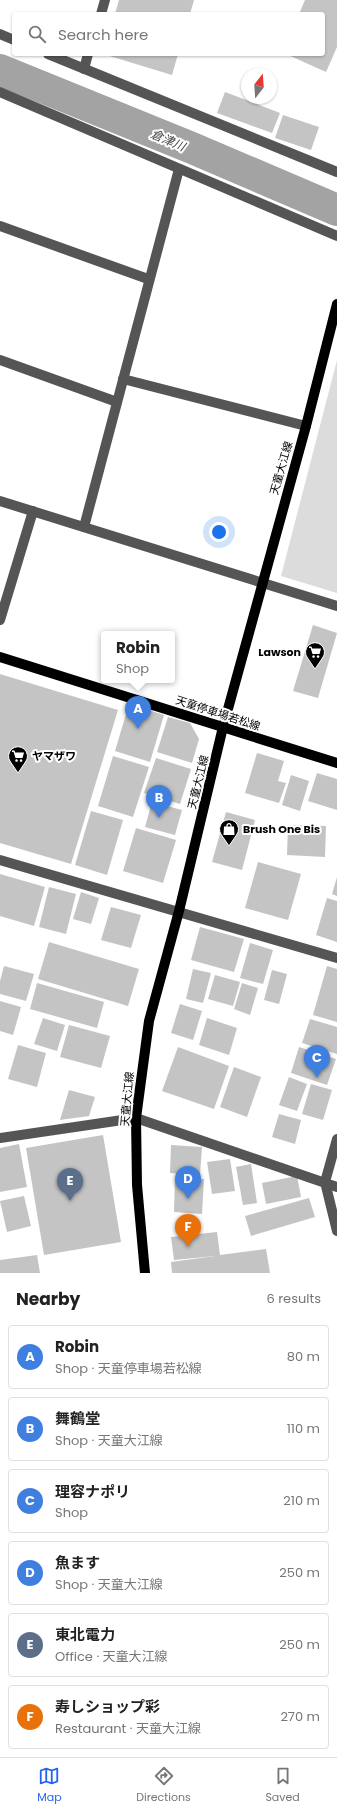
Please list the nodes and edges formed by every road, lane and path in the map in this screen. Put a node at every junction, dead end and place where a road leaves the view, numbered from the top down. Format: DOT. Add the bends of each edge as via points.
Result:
graph roads {
  1 [pos="105,0"];
  2 [pos="102,12"];
  3 [pos="0,34"];
  4 [pos="12,39"];
  5 [pos="53,56"];
  6 [pos="87,56"];
  7 [pos="84,68"];
  8 [pos="0,92"];
  9 [pos="179,169"];
  10 [pos="337,172"];
  11 [pos="0,226"];
  12 [pos="337,236"];
  13 [pos="148,279"];
  14 [pos="337,304"];
  15 [pos="0,360"];
  16 [pos="122,379"];
  17 [pos="117,402"];
  18 [pos="306,426"];
  19 [pos="0,501"];
  20 [pos="33,512"];
  21 [pos="84,526"];
  22 [pos="262,582"];
  23 [pos="337,606"];
  24 [pos="0,620"];
  25 [pos="0,657"];
  26 [pos="223,727"];
  27 [pos="337,764"];
  28 [pos="0,860"];
  29 [pos="179,911"];
  30 [pos="337,958"];
  31 [pos="136,1118"];
  32 [pos="0,1138"];
  33 [pos="337,1139"];
  34 [pos="324,1182"];
  35 [pos="337,1187"];
  36 [pos="337,1231"];
  37 [pos="145,1273"];
  1 -- 2 [label="lane"];
  3 -- 4 [label="lane"];
  5 -- 7 [label="lane"];
  6 -- 7 [label="lane"];
  7 -- 10 [label="lane"];
  8 -- 9 [label="lane"];
  9 -- 12 [label="lane"];
  9 -- 13 [label="lane"];
  11 -- 13 [label="lane"];
  13 -- 16 [label="lane"];
  14 -- 18 [label="main road, 天童大江線"];
  15 -- 17 [label="lane"];
  16 -- 17 [label="lane"];
  16 -- 18 [label="lane"];
  17 -- 21 [label="lane"];
  18 -- 22 [label="main road, 天童大江線"];
  19 -- 20 [label="lane"];
  20 -- 21 [label="lane"];
  20 -- 24 [label="lane"];
  21 -- 22 [label="lane"];
  22 -- 23 [label="lane"];
  22 -- 26 [label="main road, 天童大江線"];
  25 -- 26 [label="main road, 天童停車場若松線"];
  26 -- 27 [label="main road, 天童停車場若松線"];
  26 -- 29 [label="main road, 天童大江線"];
  28 -- 29 [label="lane"];
  29 -- 30 [label="lane"];
  29 -- 31 [label="main road, 天童大江線" via="149,1021"];
  31 -- 32 [label="lane"];
  31 -- 34 [label="lane"];
  31 -- 37 [label="main road, 天童大江線" via="137,1186"];
  33 -- 34 [label="lane"];
  34 -- 35 [label="lane"];
  34 -- 36 [label="lane"];
}
